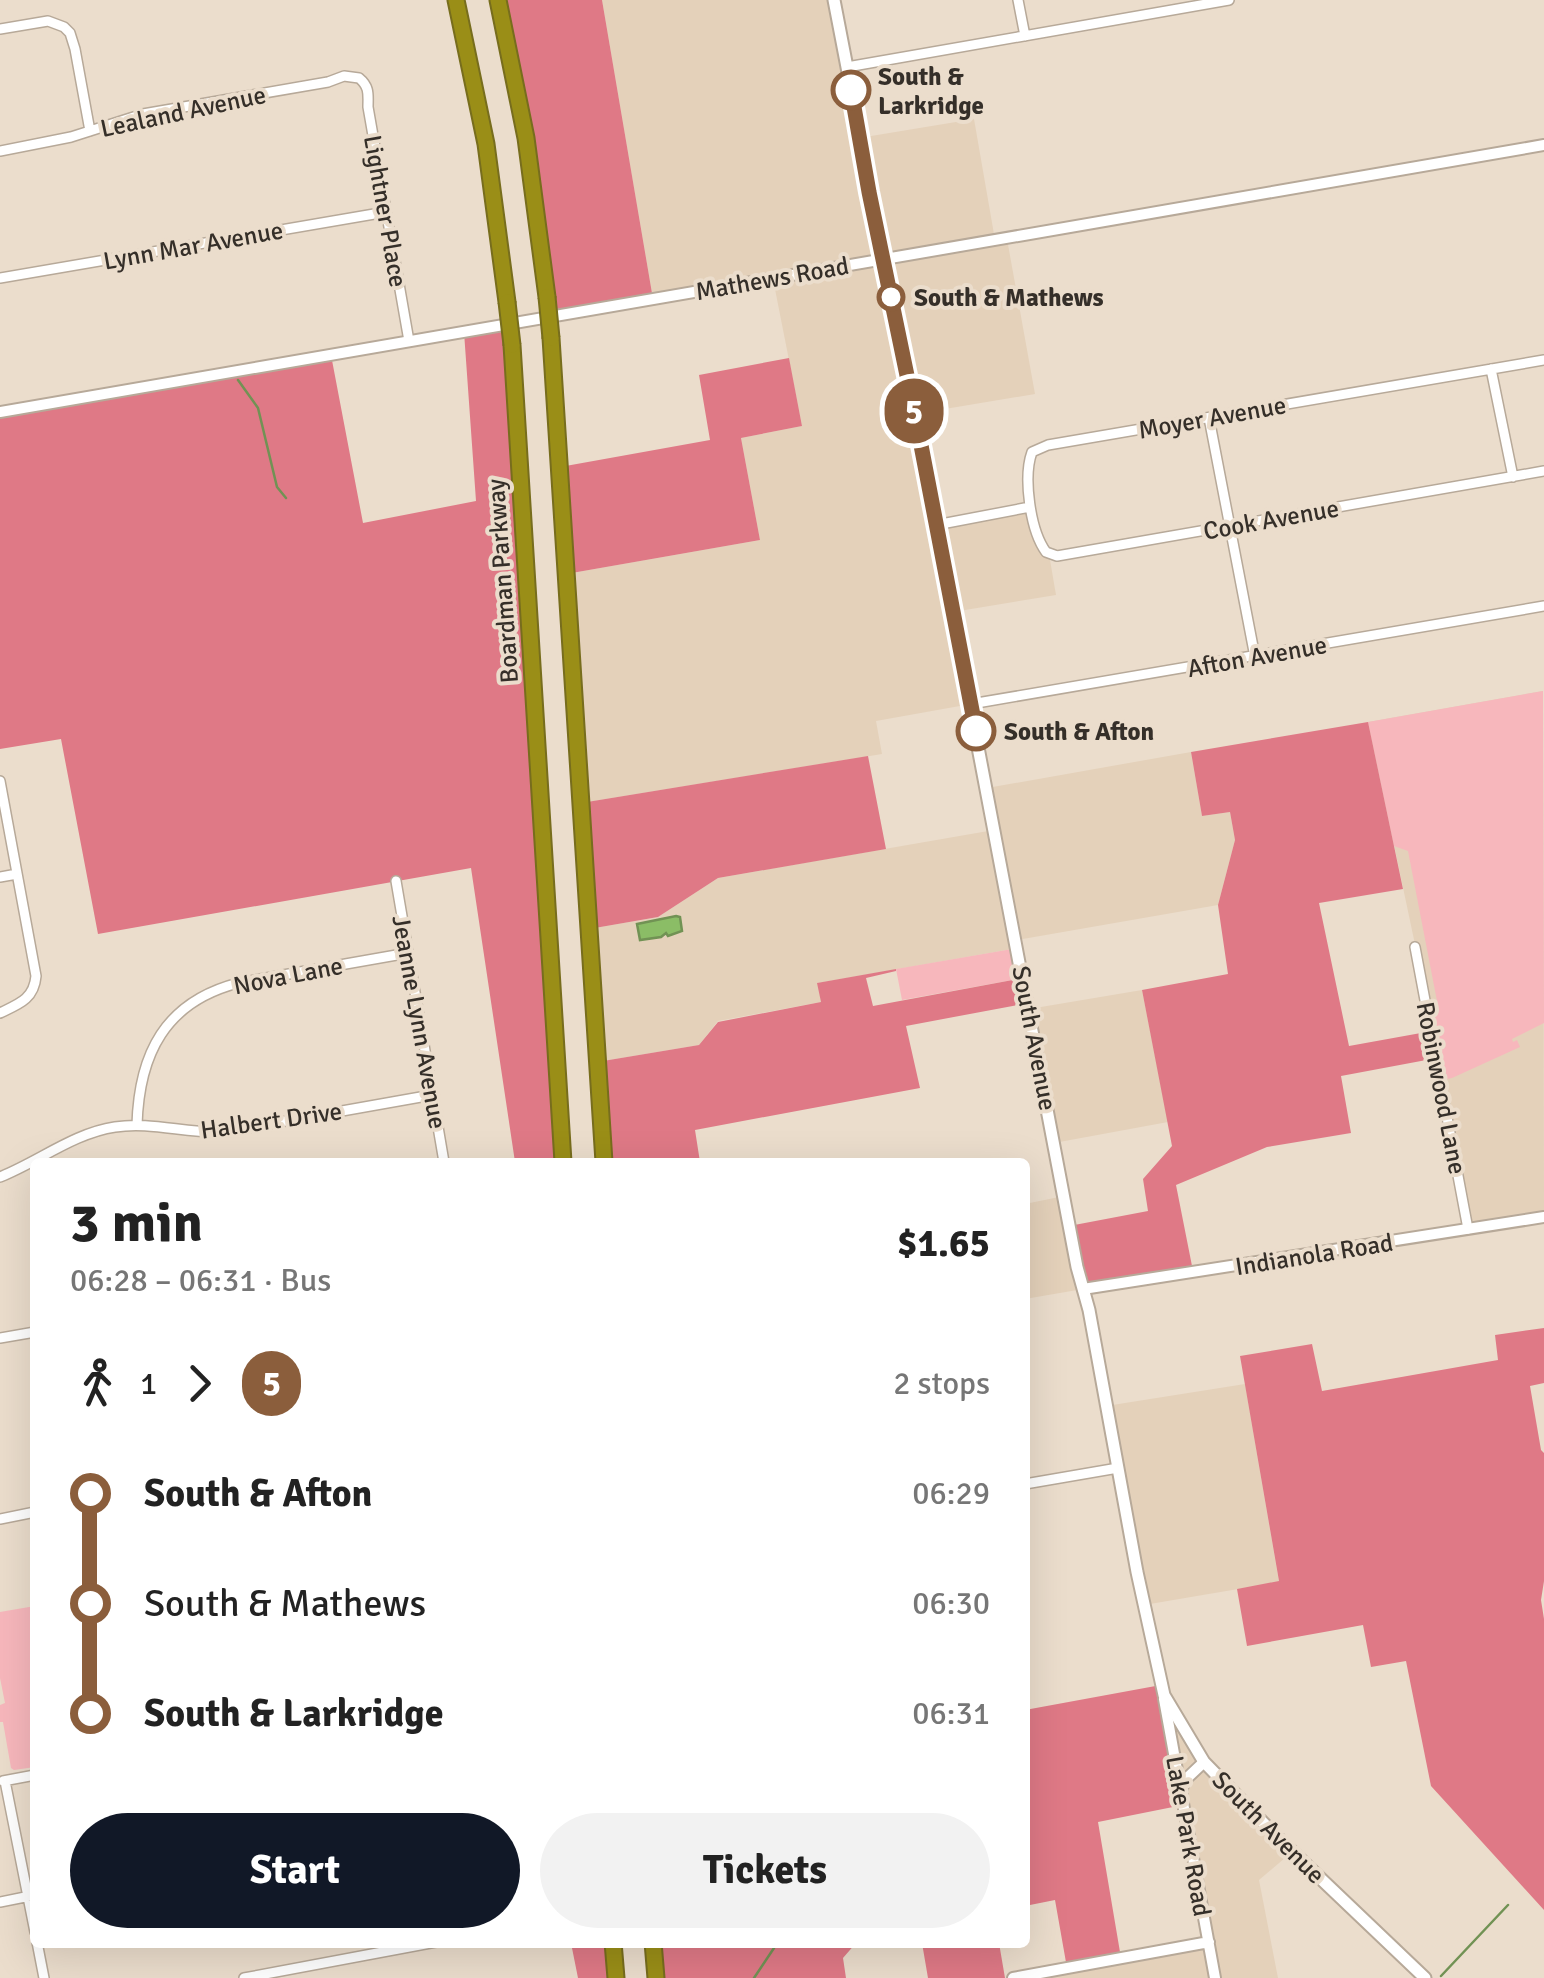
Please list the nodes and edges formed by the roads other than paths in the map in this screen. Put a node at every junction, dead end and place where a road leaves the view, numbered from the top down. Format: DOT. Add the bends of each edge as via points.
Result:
graph roads {
  1 [pos="456,0"];
  2 [pos="498,0"];
  3 [pos="834,0"];
  4 [pos="1018,0"];
  5 [pos="1229,0"];
  6 [pos="0,28"];
  7 [pos="1024,36"];
  8 [pos="848,66"];
  9 [pos="364,82"];
  10 [pos="90,130"];
  11 [pos="1544,145"];
  12 [pos="0,150"];
  13 [pos="386,212"];
  14 [pos="883,258"];
  15 [pos="0,278"];
  16 [pos="408,341"];
  17 [pos="1544,360"];
  18 [pos="1491,369"];
  19 [pos="0,412"];
  20 [pos="1210,418"];
  21 [pos="1544,471"];
  22 [pos="1513,476"];
  23 [pos="1030,507"];
  24 [pos="936,525"];
  25 [pos="1230,526"];
  26 [pos="1544,606"];
  27 [pos="1255,657"];
  28 [pos="971,704"];
  29 [pos="0,782"];
  30 [pos="17,874"];
  31 [pos="0,877"];
  32 [pos="396,881"];
  33 [pos="1415,947"];
  34 [pos="408,953"];
  35 [pos="0,1013"];
  36 [pos="432,1095"];
  37 [pos="137,1125"];
  38 [pos="39,1158"];
  39 [pos="443,1158"];
  40 [pos="563,1158"];
  41 [pos="604,1158"];
  42 [pos="30,1162"];
  43 [pos="0,1177"];
  44 [pos="1544,1217"];
  45 [pos="1468,1229"];
  46 [pos="1083,1289"];
  47 [pos="30,1333"];
  48 [pos="0,1338"];
  49 [pos="1118,1468"];
  50 [pos="1030,1483"];
  51 [pos="30,1513"];
  52 [pos="0,1519"];
  53 [pos="1164,1695"];
  54 [pos="1204,1762"];
  55 [pos="30,1776"];
  56 [pos="2,1781"];
  57 [pos="1181,1792"];
  58 [pos="30,1892"];
  59 [pos="30,1896"];
  60 [pos="0,1902"];
  61 [pos="1208,1942"];
  62 [pos="38,1948"];
  63 [pos="404,1948"];
  64 [pos="614,1948"];
  65 [pos="654,1948"];
  66 [pos="44,1978"];
  67 [pos="244,1978"];
  68 [pos="616,1978"];
  69 [pos="656,1978"];
  70 [pos="1013,1978"];
  71 [pos="1215,1978"];
  72 [pos="1425,1978"];
  1 -- 40 [label="highway, Boardman Parkway, bridge" via="486,144 512,344"];
  2 -- 41 [label="highway, bridge" via="526,138 551,338"];
  3 -- 8 [label="main road, South Avenue"];
  4 -- 7 [label="street"];
  5 -- 7 [label="street"];
  6 -- 10 [label="street" via="48,21 64,26 73,40"];
  7 -- 8 [label="street"];
  8 -- 14 [label="main road, South Avenue"];
  9 -- 10 [label="street, Lealand Avenue" via="344,76"];
  9 -- 13 [label="street, Lightner Place"];
  10 -- 12 [label="street, Lealand Avenue"];
  11 -- 14 [label="street, Mathews Road"];
  13 -- 15 [label="street, Lynn Mar Avenue"];
  13 -- 16 [label="street, Lightner Place"];
  14 -- 16 [label="street, Mathews Road"];
  14 -- 24 [label="main road, South Avenue"];
  16 -- 19 [label="street, Mathews Road"];
  17 -- 18 [label="street, Moyer Avenue"];
  18 -- 20 [label="street, Moyer Avenue"];
  18 -- 22 [label="street"];
  20 -- 23 [label="street, Moyer Avenue" via="1039,448 1029,459"];
  20 -- 25 [label="street"];
  21 -- 22 [label="street, Cook Avenue"];
  22 -- 25 [label="street, Cook Avenue"];
  23 -- 24 [label="street"];
  23 -- 25 [label="street, Cook Avenue" via="1038,541 1057,556"];
  24 -- 28 [label="main road, South Avenue"];
  25 -- 27 [label="street"];
  26 -- 27 [label="street, Afton Avenue"];
  27 -- 28 [label="street, Afton Avenue"];
  28 -- 46 [label="main road, South Avenue"];
  29 -- 30 [label="street"];
  30 -- 31 [label="street"];
  30 -- 35 [label="street" via="36,976 28,998"];
  32 -- 34 [label="street, Jeanne Lynn Avenue"];
  33 -- 45 [label="street, Robinwood Lane"];
  34 -- 36 [label="street, Jeanne Lynn Avenue"];
  34 -- 37 [label="street, Nova Lane" via="238,983 195,1001 152,1050 140,1083"];
  36 -- 37 [label="street, Halbert Drive" via="224,1132"];
  36 -- 39 [label="street, Jeanne Lynn Avenue"];
  37 -- 38 [label="street, Halbert Drive" via="91,1133"];
  42 -- 43 [label="street, Halbert Drive"];
  44 -- 45 [label="street, Indianola Road"];
  45 -- 46 [label="street, Indianola Road"];
  46 -- 49 [label="main road, South Avenue"];
  47 -- 48 [label="street"];
  49 -- 50 [label="street"];
  49 -- 53 [label="main road, South Avenue"];
  51 -- 52 [label="street"];
  53 -- 54 [label="main road, South Avenue"];
  53 -- 57 [label="street, Lake Park Road"];
  54 -- 57 [label="street"];
  54 -- 72 [label="main road, South Avenue"];
  55 -- 56 [label="street"];
  56 -- 58 [label="street"];
  57 -- 61 [label="street, Lake Park Road"];
  59 -- 60 [label="street"];
  61 -- 70 [label="street"];
  61 -- 71 [label="street, Lake Park Road"];
  62 -- 66 [label="street"];
  63 -- 67 [label="street"];
  64 -- 68 [label="highway"];
  65 -- 69 [label="highway"];
}
